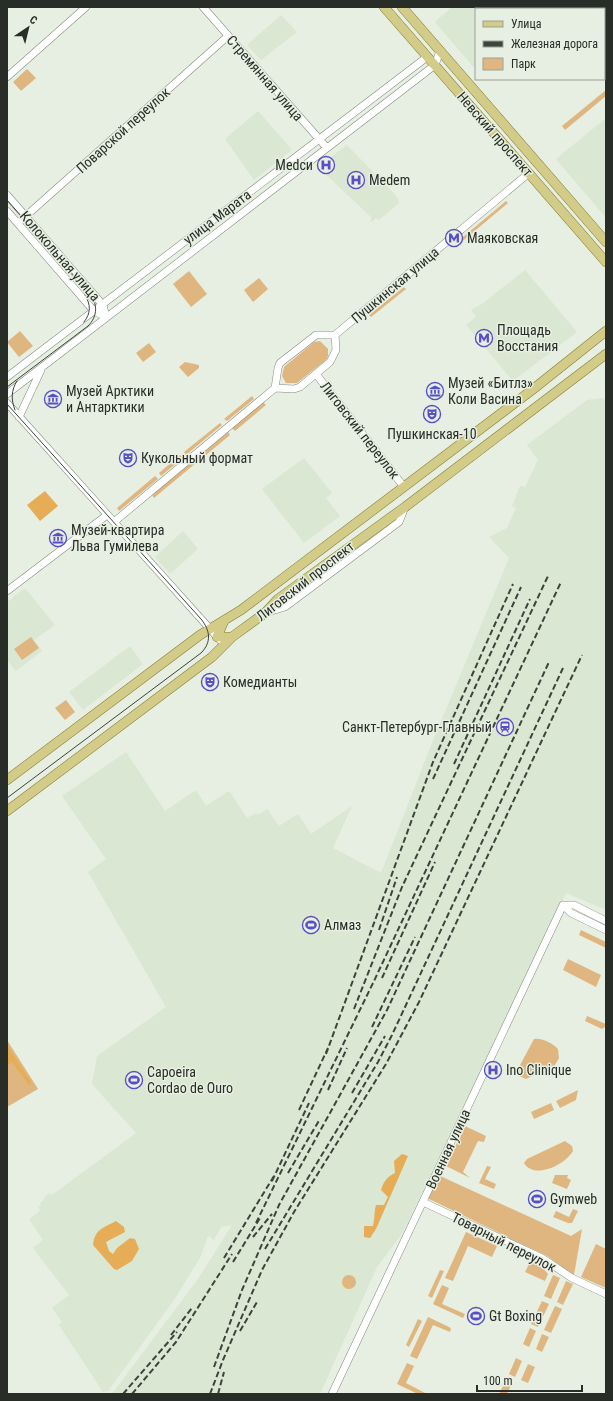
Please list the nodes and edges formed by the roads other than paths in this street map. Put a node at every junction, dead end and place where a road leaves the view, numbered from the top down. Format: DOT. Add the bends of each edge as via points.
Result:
graph roads {
  1 [pos="86,7"];
  2 [pos="203,7"];
  3 [pos="384,7"];
  4 [pos="402,7"];
  5 [pos="228,36"];
  6 [pos="440,51"];
  7 [pos="427,57"];
  8 [pos="435,65"];
  9 [pos="7,77"];
  10 [pos="319,139"];
  11 [pos="327,148"];
  12 [pos="529,173"];
  13 [pos="7,195"];
  14 [pos="7,211"];
  15 [pos="26,216"];
  16 [pos="18,223"];
  17 [pos="606,242"];
  18 [pos="606,262"];
  19 [pos="103,305"];
  20 [pos="94,311"];
  21 [pos="106,317"];
  22 [pos="606,331"];
  23 [pos="333,337"];
  24 [pos="605,358"];
  25 [pos="42,368"];
  26 [pos="316,374"];
  27 [pos="7,377"];
  28 [pos="278,379"];
  29 [pos="284,387"];
  30 [pos="275,388"];
  31 [pos="7,394"];
  32 [pos="7,403"];
  33 [pos="19,417"];
  34 [pos="496,417"];
  35 [pos="507,430"];
  36 [pos="404,487"];
  37 [pos="107,514"];
  38 [pos="114,522"];
  39 [pos="7,590"];
  40 [pos="224,621"];
  41 [pos="210,630"];
  42 [pos="218,637"];
  43 [pos="232,638"];
  44 [pos="224,645"];
  45 [pos="7,780"];
  46 [pos="7,811"];
  47 [pos="563,905"];
  48 [pos="606,921"];
  49 [pos="606,930"];
  50 [pos="423,1202"];
  51 [pos="606,1294"];
  52 [pos="332,1394"];
  1 -- 9 [label="street"];
  2 -- 5 [label="street, Стремянная улица"];
  3 -- 7 [label="main road, Невский проспект"];
  4 -- 6 [label="main road, Невский проспект"];
  5 -- 10 [label="street, Стремянная улица"];
  5 -- 15 [label="street, Поварской переулок"];
  6 -- 8 [label="street"];
  6 -- 17 [label="main road, Невский проспект"];
  7 -- 8 [label="main road, Невский проспект"];
  7 -- 10 [label="street, улица Марата"];
  8 -- 11 [label="street, улица Марата"];
  8 -- 12 [label="main road, Невский проспект"];
  10 -- 11 [label="street, Стремянная улица"];
  10 -- 19 [label="street, улица Марата"];
  11 -- 21 [label="street, улица Марата"];
  12 -- 18 [label="main road, Невский проспект"];
  12 -- 23 [label="street, Пушкинская улица"];
  13 -- 15 [label="street, Колокольная улица"];
  14 -- 16 [label="street, Колокольная улица"];
  15 -- 16 [label="street, Поварской переулок"];
  15 -- 19 [label="street, Колокольная улица"];
  16 -- 20 [label="street, Колокольная улица"];
  19 -- 20 [label="street, улица Марата"];
  19 -- 21 [label="street, Колокольная улица"];
  20 -- 21 [label="street, Колокольная улица"];
  20 -- 27 [label="street, улица Марата"];
  21 -- 25 [label="street, улица Марата"];
  22 -- 34 [label="main road, Лиговский проспект"];
  23 -- 26 [label="street" via="334,356"];
  23 -- 28 [label="street, Пушкинская улица" via="316,335 311,338 280,363"];
  24 -- 35 [label="main road, Лиговский проспект"];
  25 -- 31 [label="street, улица Марата"];
  25 -- 33 [label="street, улица Марата"];
  26 -- 29 [label="street" via="294,390"];
  26 -- 36 [label="street, Лиговский переулок"];
  28 -- 29 [label="street"];
  28 -- 30 [label="street, Пушкинская улица"];
  29 -- 30 [label="street"];
  30 -- 38 [label="street"];
  32 -- 33 [label="street"];
  33 -- 37 [label="street"];
  34 -- 35 [label="main road"];
  34 -- 36 [label="main road, Лиговский проспект"];
  35 -- 43 [label="main road, Лиговский проспект" via="278,599 265,613"];
  36 -- 40 [label="main road, Лиговский проспект"];
  37 -- 38 [label="street"];
  37 -- 39 [label="street"];
  38 -- 41 [label="street"];
  40 -- 41 [label="main road, Лиговский проспект"];
  40 -- 42 [label="main road"];
  41 -- 42 [label="street"];
  41 -- 45 [label="main road, Лиговский проспект"];
  42 -- 43 [label="main road"];
  42 -- 44 [label="street"];
  43 -- 44 [label="main road, Лиговский проспект"];
  44 -- 46 [label="main road, Лиговский проспект" via="212,657"];
  47 -- 48 [label="street" via="574,905"];
  47 -- 49 [label="street" via="571,913"];
  47 -- 50 [label="street, Военная улица"];
  50 -- 51 [label="street, Товарный переулок" via="542,1258 572,1278"];
  50 -- 52 [label="street, Военная улица"];
}
